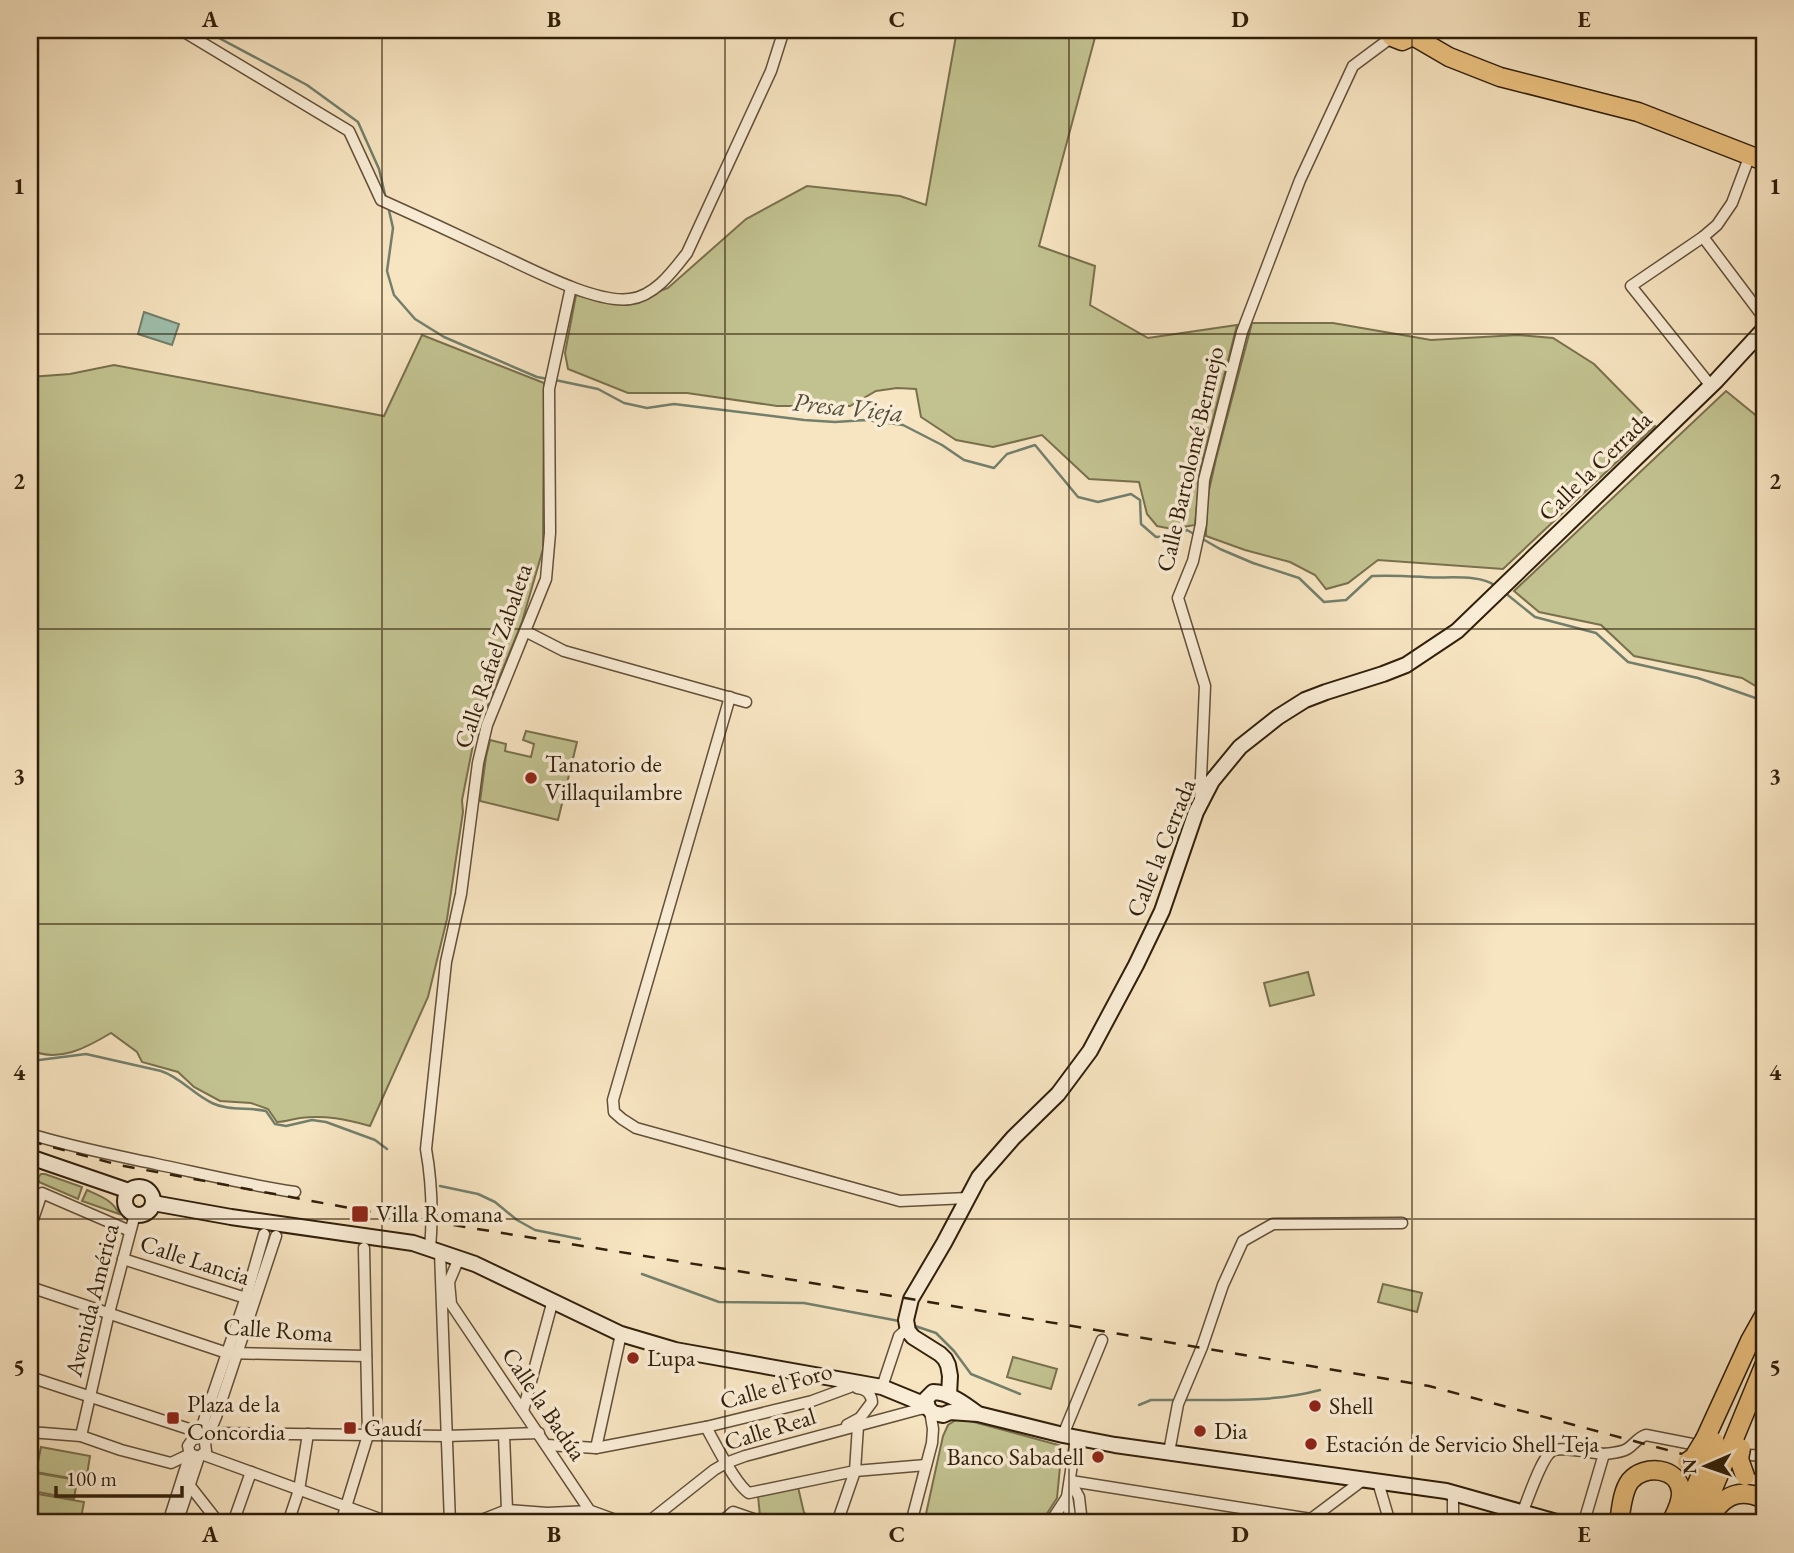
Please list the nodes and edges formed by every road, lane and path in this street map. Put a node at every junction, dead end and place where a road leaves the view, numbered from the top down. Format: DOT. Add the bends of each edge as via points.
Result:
graph roads {
  1 [pos="181,30"];
  2 [pos="784,30"];
  3 [pos="1389,33"];
  4 [pos="1414,33"];
  5 [pos="1757,158"];
  6 [pos="1703,237"];
  7 [pos="571,287"];
  8 [pos="1764,318"];
  9 [pos="1764,329"];
  10 [pos="1711,386"];
  11 [pos="525,631"];
  12 [pos="730,697"];
  13 [pos="746,702"];
  14 [pos="1200,801"];
  15 [pos="30,1134"];
  16 [pos="30,1157"];
  17 [pos="129,1191"];
  18 [pos="295,1192"];
  19 [pos="968,1198"];
  20 [pos="153,1203"];
  21 [pos="135,1214"];
  22 [pos="1402,1223"];
  23 [pos="30,1228"];
  24 [pos="130,1231"];
  25 [pos="264,1234"];
  26 [pos="276,1236"];
  27 [pos="364,1248"];
  28 [pos="435,1250"];
  29 [pos="459,1258"];
  30 [pos="123,1259"];
  31 [pos="30,1287"];
  32 [pos="441,1290"];
  33 [pos="250,1299"];
  34 [pos="553,1300"];
  35 [pos="451,1304"];
  36 [pos="109,1313"];
  37 [pos="1764,1316"];
  38 [pos="462,1320"];
  39 [pos="442,1321"];
  40 [pos="1764,1324"];
  41 [pos="908,1328"];
  42 [pos="621,1334"];
  43 [pos="1102,1340"];
  44 [pos="232,1353"];
  45 [pos="366,1356"];
  46 [pos="1764,1366"];
  47 [pos="30,1377"];
  48 [pos="1764,1385"];
  49 [pos="856,1386"];
  50 [pos="886,1388"];
  51 [pos="89,1397"];
  52 [pos="939,1403"];
  53 [pos="523,1411"];
  54 [pos="858,1426"];
  55 [pos="706,1427"];
  56 [pos="841,1429"];
  57 [pos="30,1432"];
  58 [pos="539,1433"];
  59 [pos="308,1434"];
  60 [pos="368,1435"];
  61 [pos="504,1435"];
  62 [pos="81,1436"];
  63 [pos="203,1436"];
  64 [pos="446,1436"];
  65 [pos="1070,1436"];
  66 [pos="932,1443"];
  67 [pos="547,1446"];
  68 [pos="1729,1446"];
  69 [pos="596,1448"];
  70 [pos="1169,1452"];
  71 [pos="1604,1454"];
  72 [pos="197,1455"];
  73 [pos="1764,1457"];
  74 [pos="171,1463"];
  75 [pos="726,1463"];
  76 [pos="926,1465"];
  77 [pos="1704,1467"];
  78 [pos="855,1471"];
  79 [pos="251,1472"];
  80 [pos="1071,1481"];
  81 [pos="1370,1481"];
  82 [pos="186,1484"];
  83 [pos="299,1490"];
  84 [pos="1764,1491"];
  85 [pos="1453,1492"];
  86 [pos="1067,1497"];
  87 [pos="1764,1499"];
  88 [pos="347,1507"];
  89 [pos="507,1510"];
  90 [pos="591,1511"];
  91 [pos="1522,1513"];
  92 [pos="1587,1515"];
  93 [pos="1616,1520"];
  94 [pos="1310,1521"];
  95 [pos="168,1523"];
  96 [pos="177,1523"];
  97 [pos="219,1523"];
  98 [pos="233,1523"];
  99 [pos="288,1523"];
  100 [pos="341,1523"];
  101 [pos="391,1523"];
  102 [pos="450,1523"];
  103 [pos="474,1523"];
  104 [pos="598,1523"];
  105 [pos="624,1523"];
  106 [pos="648,1523"];
  107 [pos="720,1523"];
  108 [pos="765,1523"];
  109 [pos="837,1523"];
  110 [pos="911,1523"];
  111 [pos="1050,1523"];
  112 [pos="1071,1523"];
  113 [pos="1082,1523"];
  114 [pos="1390,1523"];
  115 [pos="1453,1523"];
  116 [pos="1559,1523"];
  117 [pos="1671,1523"];
  118 [pos="1680,1523"];
  119 [pos="1698,1523"];
  120 [pos="1707,1523"];
  1 -- 7 [label="street" via="349,131 381,200"];
  2 -- 7 [label="street" via="766,83 677,266 653,291 632,299"];
  3 -- 4 [label="highway" via="1402,41"];
  3 -- 14 [label="street, Calle Bartolomé Bermejo" via="1353,66 1300,180 1238,346 1204,480 1193,561 1178,598 1205,686"];
  4 -- 5 [label="highway" via="1449,57 1500,77 1638,112"];
  5 -- 6 [label="street" via="1728,210"];
  6 -- 8 [label="street"];
  6 -- 10 [label="street" via="1632,286"];
  7 -- 11 [label="street, Calle Rafael Zabaleta" via="551,379 546,579"];
  9 -- 10 [label="main road, Calle la Cerrada"];
  10 -- 14 [label="main road, Calle la Cerrada" via="1457,631 1406,665 1306,700 1278,717 1240,747"];
  11 -- 12 [label="street" via="564,651"];
  11 -- 28 [label="street, Calle Rafael Zabaleta" via="486,725 446,962 426,1149"];
  12 -- 13 [label="street"];
  12 -- 19 [label="street" via="613,1100 614,1112 636,1128 900,1201"];
  14 -- 19 [label="main road, Calle la Cerrada" via="1162,911 1090,1051 1070,1080 979,1177"];
  15 -- 18 [label="street" via="109,1155"];
  16 -- 17 [label="main road"];
  17 -- 20 [label="main road" via="145,1188"];
  17 -- 21 [label="main road" via="125,1203"];
  19 -- 41 [label="main road, Calle la Cerrada" via="911,1298"];
  20 -- 21 [label="main road" via="146,1213"];
  20 -- 28 [label="main road"];
  21 -- 24 [label="street, Avenida América"];
  22 -- 70 [label="street" via="1273,1224 1243,1241 1180,1400"];
  23 -- 24 [label="street" via="42,1193"];
  24 -- 30 [label="street, Avenida América"];
  25 -- 33 [label="street"];
  26 -- 33 [label="street"];
  27 -- 45 [label="street"];
  28 -- 29 [label="main road"];
  28 -- 32 [label="street, Calle Rafael Zabaleta"];
  29 -- 34 [label="main road"];
  29 -- 35 [label="street" via="449,1282"];
  30 -- 33 [label="street, Calle Lancia"];
  30 -- 36 [label="street, Avenida América"];
  31 -- 36 [label="street, Calle Roma"];
  32 -- 35 [label="street, Calle la Badúa"];
  32 -- 39 [label="street, Calle Rafael Zabaleta"];
  33 -- 44 [label="street"];
  34 -- 42 [label="main road"];
  34 -- 53 [label="street"];
  35 -- 38 [label="street, Calle la Badúa"];
  36 -- 44 [label="street, Calle Roma"];
  36 -- 51 [label="street, Avenida América"];
  37 -- 68 [label="highway" via="1750,1340"];
  38 -- 39 [label="street"];
  38 -- 53 [label="street, Calle la Badúa"];
  39 -- 64 [label="street, Calle Rafael Zabaleta"];
  40 -- 68 [label="highway"];
  41 -- 50 [label="street, Calle la Cerrada" via="899,1336"];
  41 -- 52 [label="main road" via="913,1338 940,1354 948,1365"];
  42 -- 49 [label="main road"];
  42 -- 69 [label="street"];
  43 -- 65 [label="street"];
  44 -- 45 [label="street, Calle Roma"];
  44 -- 63 [label="street"];
  45 -- 60 [label="street"];
  46 -- 68 [label="highway"];
  47 -- 51 [label="street"];
  48 -- 68 [label="highway"];
  49 -- 50 [label="main road"];
  49 -- 55 [label="street, Calle el Foro"];
  49 -- 56 [label="street, Calle Real" via="868,1392 872,1402 860,1418"];
  50 -- 52 [label="main road"];
  51 -- 62 [label="street, Avenida América"];
  51 -- 63 [label="street"];
  52 -- 54 [label="street, Calle Real"];
  52 -- 65 [label="main road"];
  52 -- 66 [label="street"];
  52 -- 66 [label="street"];
  53 -- 58 [label="street, Calle la Badúa"];
  54 -- 56 [label="street, Calle Real"];
  54 -- 78 [label="street"];
  55 -- 69 [label="street, Calle el Foro"];
  55 -- 75 [label="street, Calle el Foro"];
  56 -- 75 [label="street, Calle Real"];
  57 -- 62 [label="street"];
  58 -- 61 [label="street"];
  58 -- 67 [label="street, Calle la Badúa"];
  59 -- 60 [label="street"];
  59 -- 63 [label="street"];
  59 -- 83 [label="street"];
  60 -- 64 [label="street"];
  60 -- 88 [label="street"];
  61 -- 64 [label="street"];
  61 -- 89 [label="street"];
  62 -- 74 [label="street"];
  63 -- 72 [label="street" via="207,1447"];
  63 -- 72 [label="street" via="188,1446"];
  64 -- 102 [label="street, Calle Rafael Zabaleta"];
  65 -- 70 [label="main road"];
  65 -- 80 [label="street"];
  66 -- 76 [label="street"];
  67 -- 69 [label="street, Calle el Foro"];
  67 -- 90 [label="street, Calle la Badúa"];
  68 -- 71 [label="street" via="1646,1435 1626,1450"];
  68 -- 73 [label="street"];
  68 -- 77 [label="highway, bridge"];
  68 -- 77 [label="highway, bridge" via="1694,1457"];
  68 -- 84 [label="highway, bridge" via="1750,1483"];
  70 -- 81 [label="main road"];
  71 -- 91 [label="street" via="1551,1452"];
  71 -- 92 [label="street"];
  72 -- 74 [label="street"];
  72 -- 79 [label="street"];
  72 -- 82 [label="street"];
  74 -- 82 [label="street"];
  75 -- 78 [label="street, Calle el Foro" via="749,1493"];
  75 -- 106 [label="street, Calle Real"];
  76 -- 78 [label="street"];
  76 -- 110 [label="street"];
  77 -- 93 [label="highway" via="1640,1465 1619,1486"];
  77 -- 118 [label="highway"];
  77 -- 119 [label="highway"];
  78 -- 109 [label="street"];
  79 -- 83 [label="street"];
  79 -- 98 [label="street"];
  80 -- 86 [label="street"];
  80 -- 94 [label="street"];
  80 -- 113 [label="street" via="1079,1497"];
  81 -- 85 [label="main road"];
  81 -- 94 [label="street"];
  81 -- 114 [label="street"];
  82 -- 95 [label="street"];
  82 -- 96 [label="street"];
  82 -- 97 [label="street"];
  83 -- 88 [label="street"];
  83 -- 99 [label="street"];
  85 -- 91 [label="main road"];
  85 -- 115 [label="street"];
  86 -- 111 [label="street"];
  86 -- 112 [label="street"];
  87 -- 120 [label="highway" via="1735,1494 1715,1508"];
  88 -- 100 [label="street"];
  88 -- 101 [label="street"];
  89 -- 90 [label="street"];
  89 -- 103 [label="street"];
  90 -- 104 [label="street, Calle la Badúa"];
  90 -- 105 [label="street"];
  91 -- 116 [label="main road"];
  93 -- 117 [label="highway" via="1629,1483 1649,1471 1667,1472 1679,1483 1681,1498"];
  107 -- 108 [label="street" via="733,1512"];
}
